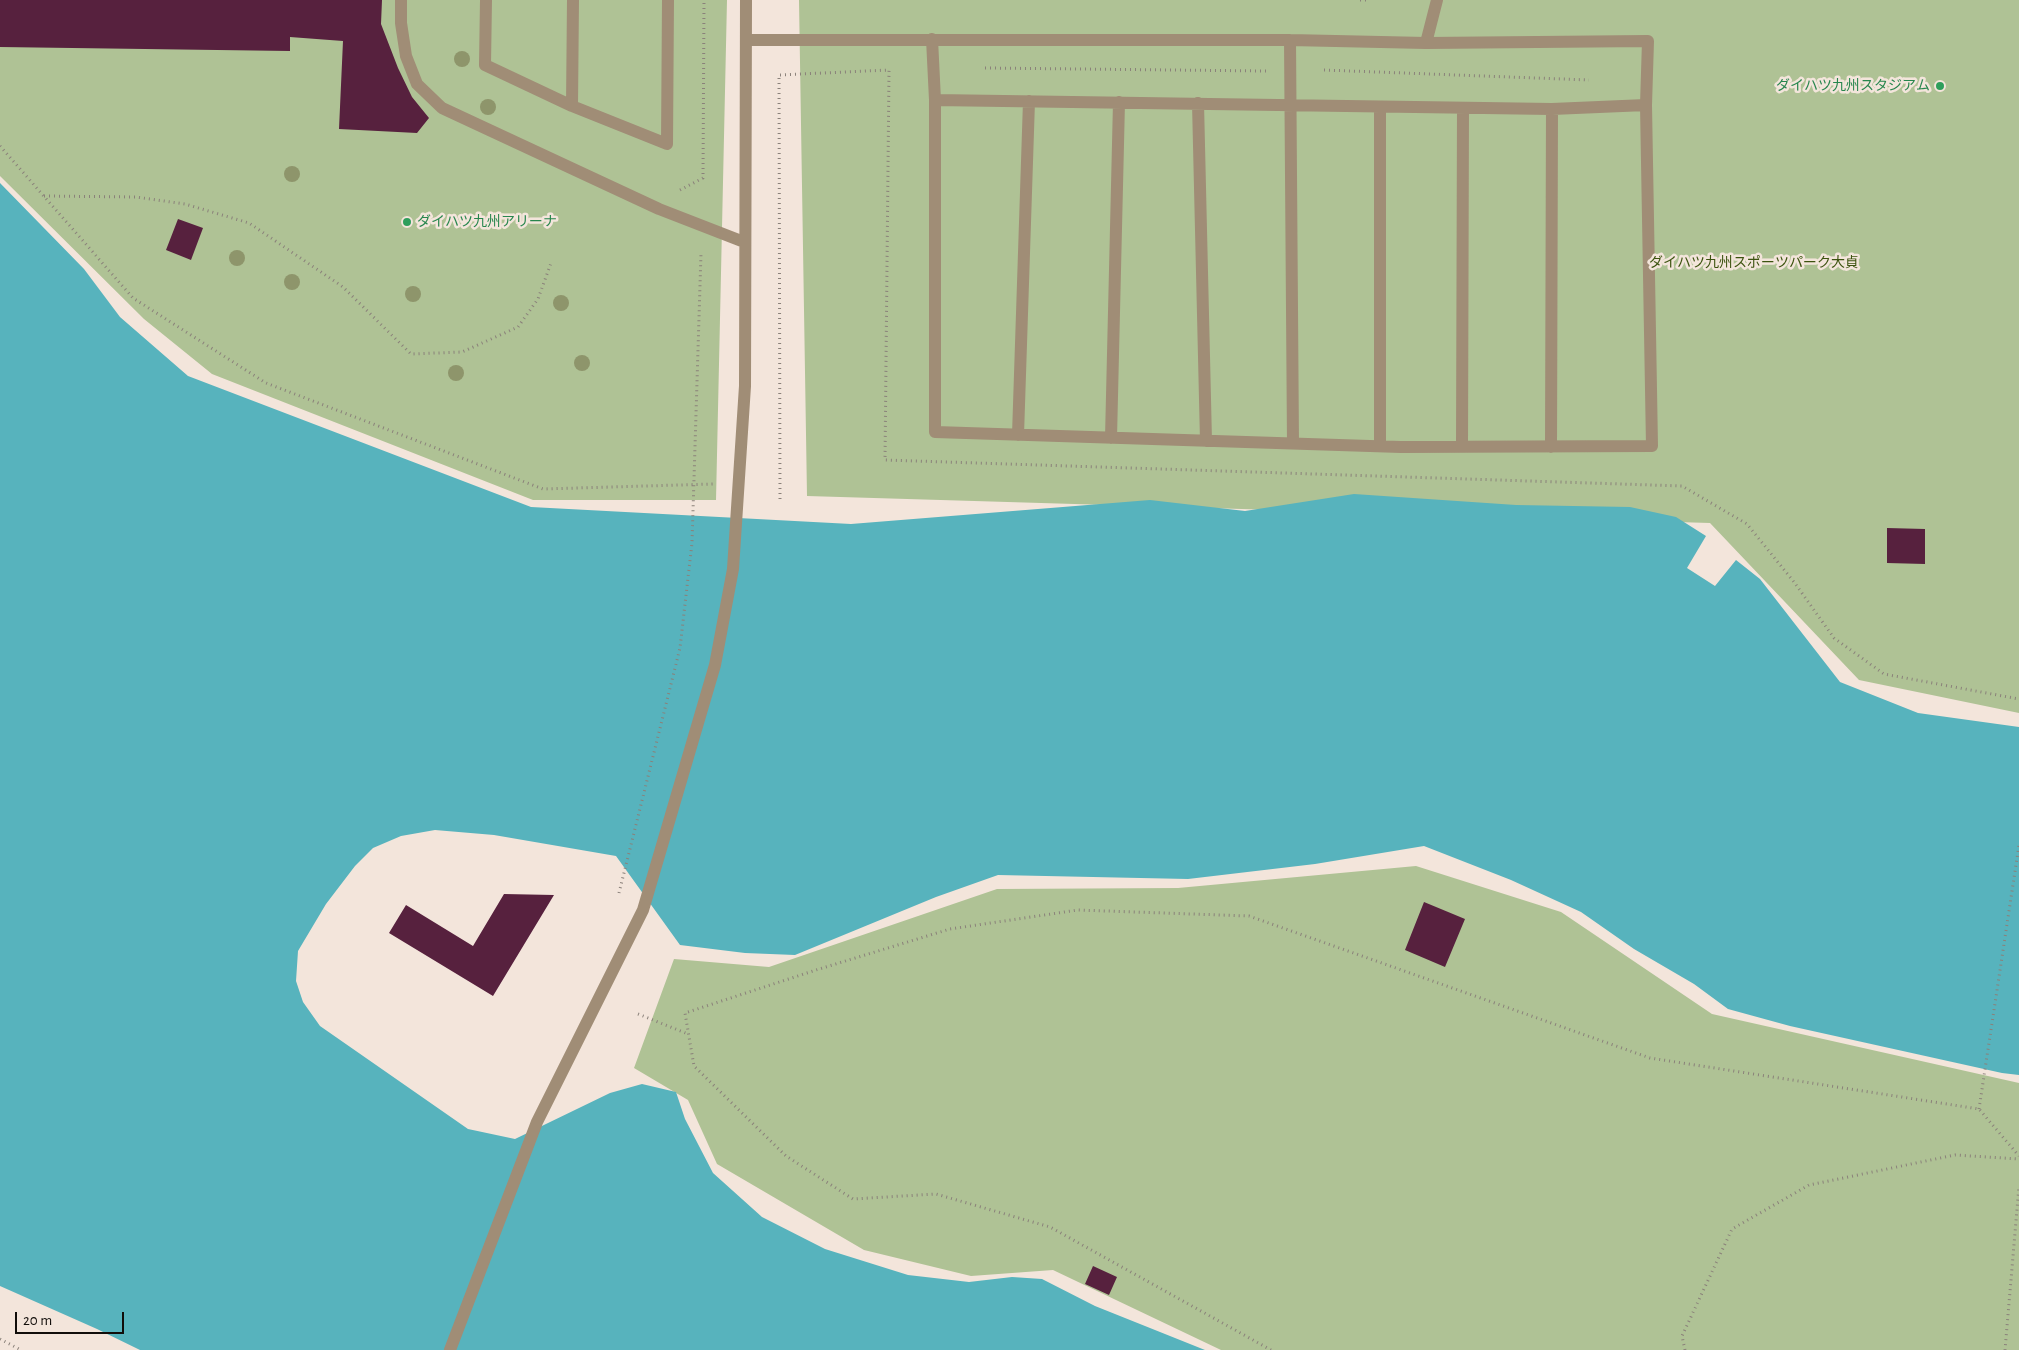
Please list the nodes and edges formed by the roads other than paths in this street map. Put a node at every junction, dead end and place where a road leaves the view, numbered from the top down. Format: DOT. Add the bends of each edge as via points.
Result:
graph roads {
  1 [pos="401,0"];
  2 [pos="486,0"];
  3 [pos="573,0"];
  4 [pos="668,0"];
  5 [pos="746,0"];
  6 [pos="1437,0"];
  7 [pos="932,39"];
  8 [pos="746,40"];
  9 [pos="1290,40"];
  10 [pos="1426,43"];
  11 [pos="935,100"];
  12 [pos="1030,101"];
  13 [pos="1119,102"];
  14 [pos="1198,103"];
  15 [pos="1291,105"];
  16 [pos="1646,105"];
  17 [pos="572,106"];
  18 [pos="1380,107"];
  19 [pos="1463,108"];
  20 [pos="1552,110"];
  21 [pos="744,242"];
  22 [pos="1018,435"];
  23 [pos="1111,438"];
  24 [pos="1206,441"];
  25 [pos="1293,443"];
  26 [pos="1380,446"];
  27 [pos="1462,446"];
  28 [pos="1551,446"];
  29 [pos="450,1350"];
  1 -- 21 [label="street" via="406,56 417,84 442,108 659,209"];
  2 -- 17 [label="street" via="485,65"];
  3 -- 17 [label="street"];
  4 -- 17 [label="street" via="667,144"];
  5 -- 8 [label="street"];
  6 -- 10 [label="street"];
  7 -- 8 [label="street"];
  7 -- 9 [label="street"];
  7 -- 11 [label="street"];
  8 -- 21 [label="street"];
  9 -- 10 [label="street"];
  9 -- 15 [label="street"];
  10 -- 16 [label="street" via="1648,41"];
  11 -- 12 [label="street"];
  11 -- 22 [label="street" via="935,432"];
  12 -- 13 [label="street"];
  12 -- 22 [label="street"];
  13 -- 14 [label="street"];
  13 -- 23 [label="street"];
  14 -- 15 [label="street"];
  14 -- 24 [label="street"];
  15 -- 18 [label="street"];
  15 -- 25 [label="street"];
  16 -- 20 [label="street"];
  16 -- 28 [label="street" via="1652,446"];
  18 -- 19 [label="street"];
  18 -- 26 [label="street"];
  19 -- 20 [label="street"];
  19 -- 27 [label="street"];
  20 -- 28 [label="street"];
  21 -- 29 [label="street" via="745,386 738,499 733,569 715,665 643,910 537,1122"];
  22 -- 23 [label="street"];
  23 -- 24 [label="street"];
  24 -- 25 [label="street"];
  25 -- 26 [label="street"];
  26 -- 27 [label="street"];
  27 -- 28 [label="street"];
}
